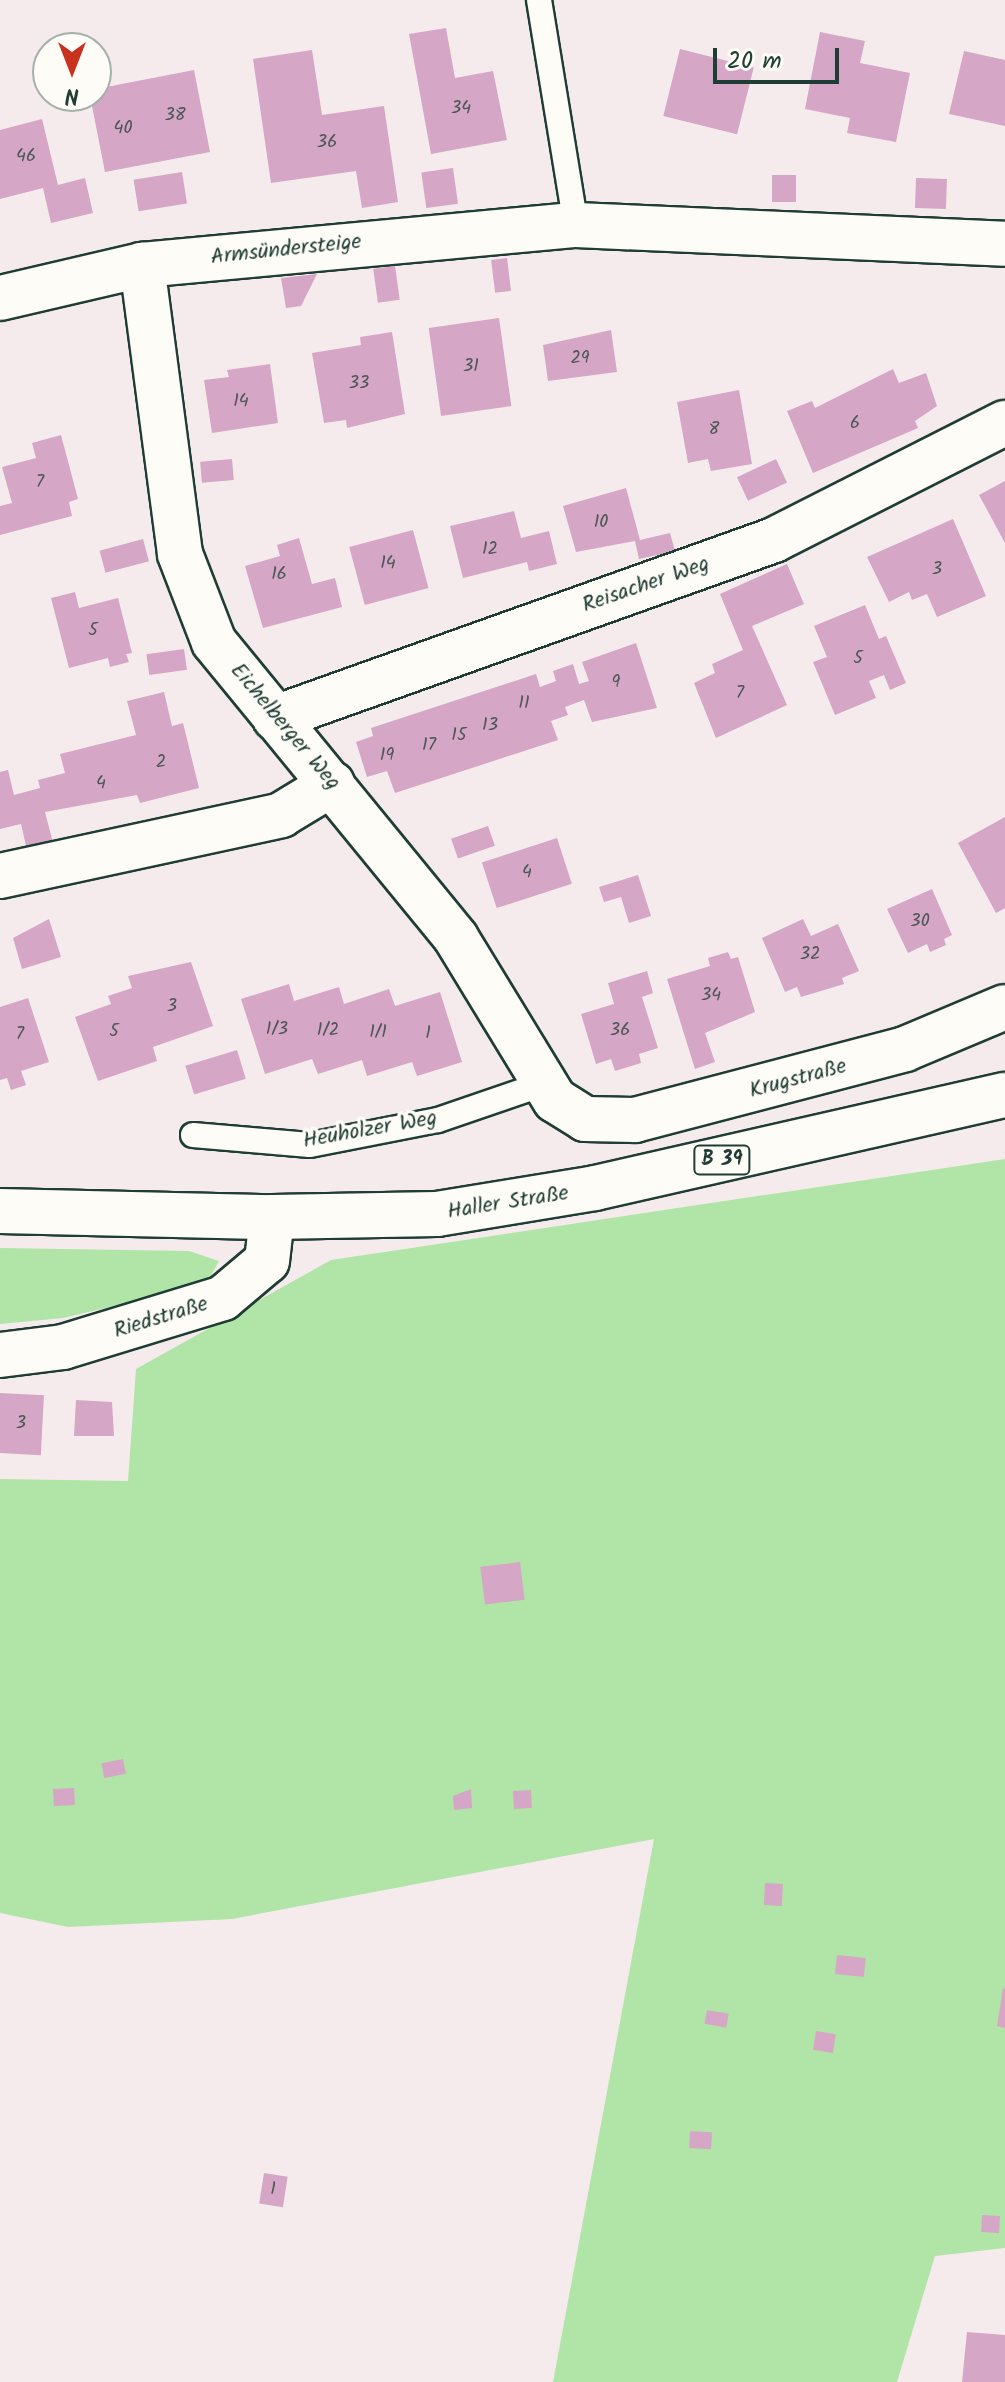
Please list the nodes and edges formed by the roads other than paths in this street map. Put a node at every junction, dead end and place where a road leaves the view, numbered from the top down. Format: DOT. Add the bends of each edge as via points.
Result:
graph roads {
  1 [pos="539,0"];
  2 [pos="576,225"];
  3 [pos="1005,244"];
  4 [pos="142,265"];
  5 [pos="0,298"];
  6 [pos="1005,423"];
  7 [pos="275,718"];
  8 [pos="332,784"];
  9 [pos="0,876"];
  10 [pos="1005,1007"];
  11 [pos="543,1084"];
  12 [pos="1005,1096"];
  13 [pos="585,1119"];
  14 [pos="193,1135"];
  15 [pos="0,1211"];
  16 [pos="272,1217"];
  17 [pos="0,1355"];
  1 -- 2 [label="lane"];
  2 -- 3 [label="street, Armsündersteige"];
  2 -- 4 [label="street, Armsündersteige"];
  4 -- 5 [label="street, Armsündersteige"];
  4 -- 7 [label="street, Eichelberger Weg" via="180,554 214,642"];
  6 -- 7 [label="street, Reisacher Weg" via="774,540"];
  7 -- 8 [label="street, Eichelberger Weg"];
  8 -- 9 [label="street" via="281,815"];
  8 -- 11 [label="street, Eichelberger Weg" via="456,938"];
  10 -- 13 [label="street, Krugstraße" via="905,1049 769,1088 635,1120"];
  11 -- 13 [label="street, Eichelberger Weg" via="555,1100"];
  11 -- 14 [label="lane, Heuholzer Weg" via="438,1120 310,1145"];
  12 -- 16 [label="street, Haller Straße / B 39" via="498,1206 437,1214"];
  15 -- 16 [label="street, Haller Straße / B 39"];
  16 -- 17 [label="street, Riedstraße" via="267,1261 223,1298 63,1347"];
}
